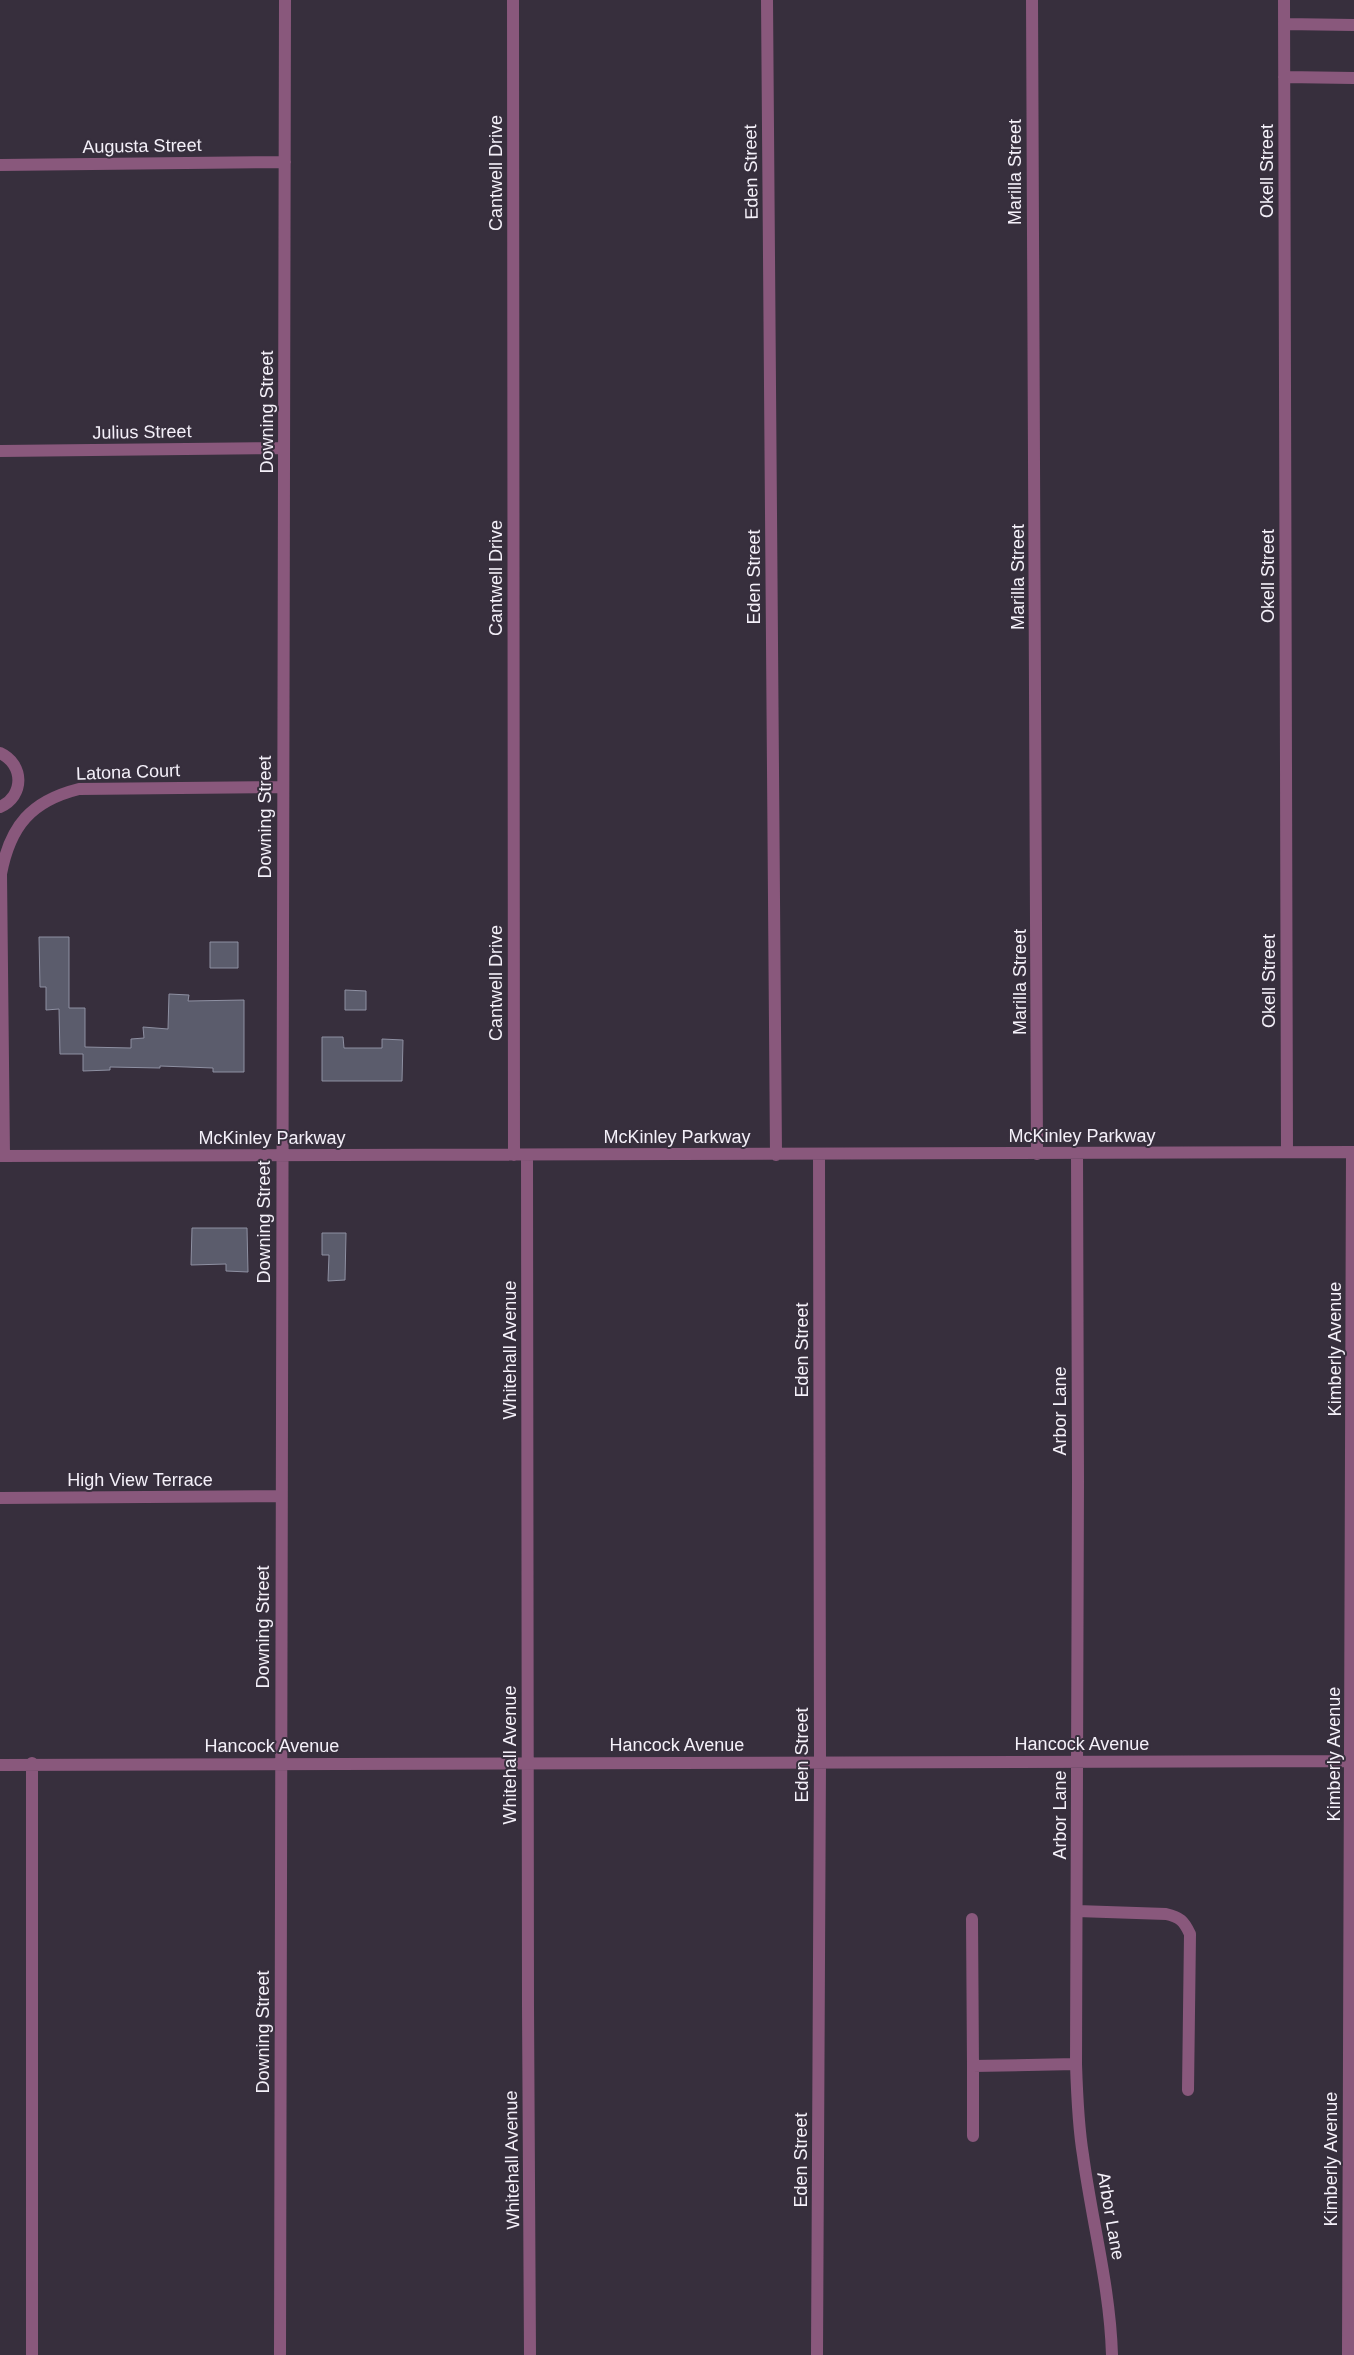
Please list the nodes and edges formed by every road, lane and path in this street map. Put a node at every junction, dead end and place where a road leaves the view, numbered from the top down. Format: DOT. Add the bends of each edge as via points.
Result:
graph roads {
  1 [pos="285,0"];
  2 [pos="514,0"];
  3 [pos="767,0"];
  4 [pos="1032,0"];
  5 [pos="1284,0"];
  6 [pos="1284,24"];
  7 [pos="1354,25"];
  8 [pos="1284,77"];
  9 [pos="1354,78"];
  10 [pos="285,162"];
  11 [pos="0,165"];
  12 [pos="284,448"];
  13 [pos="0,451"];
  14 [pos="0,753"];
  15 [pos="283,787"];
  16 [pos="13,797"];
  17 [pos="0,807"];
  18 [pos="27,816"];
  19 [pos="1287,1152"];
  20 [pos="1353,1152"];
  21 [pos="1037,1154"];
  22 [pos="1077,1154"];
  23 [pos="514,1155"];
  24 [pos="527,1155"];
  25 [pos="776,1155"];
  26 [pos="819,1155"];
  27 [pos="2,1156"];
  28 [pos="282,1156"];
  29 [pos="281,1496"];
  30 [pos="0,1498"];
  31 [pos="1353,1761"];
  32 [pos="820,1762"];
  33 [pos="1077,1762"];
  34 [pos="32,1763"];
  35 [pos="527,1763"];
  36 [pos="0,1764"];
  37 [pos="281,1764"];
  38 [pos="1076,1910"];
  39 [pos="972,1919"];
  40 [pos="1076,2064"];
  41 [pos="973,2066"];
  42 [pos="1188,2090"];
  43 [pos="973,2136"];
  44 [pos="32,2355"];
  45 [pos="280,2355"];
  46 [pos="530,2355"];
  47 [pos="817,2355"];
  48 [pos="1112,2355"];
  49 [pos="1348,2355"];
  1 -- 10 [label="street, Downing Street"];
  2 -- 23 [label="street, Cantwell Drive"];
  3 -- 25 [label="street, Eden Street"];
  4 -- 21 [label="street, Marilla Street"];
  5 -- 6 [label="street, Okell Street"];
  6 -- 7 [label="street"];
  6 -- 8 [label="street, Okell Street"];
  8 -- 9 [label="street"];
  8 -- 19 [label="street, Okell Street"];
  10 -- 11 [label="street, Augusta Street"];
  10 -- 12 [label="street, Downing Street"];
  12 -- 13 [label="street, Julius Street"];
  12 -- 15 [label="street, Downing Street"];
  14 -- 16 [label="street" via="10,760 18,775 19,785"];
  15 -- 18 [label="street, Latona Court" via="79,789 60,794"];
  15 -- 28 [label="street, Downing Street"];
  16 -- 17 [label="street"];
  16 -- 18 [label="street"];
  18 -- 27 [label="street, Latona Court" via="8,845 1,874"];
  19 -- 20 [label="street, McKinley Parkway"];
  19 -- 22 [label="street, McKinley Parkway"];
  20 -- 31 [label="street, Kimberly Avenue"];
  21 -- 22 [label="street, McKinley Parkway"];
  21 -- 26 [label="street, McKinley Parkway"];
  22 -- 33 [label="street, Arbor Lane"];
  23 -- 24 [label="street, McKinley Parkway"];
  23 -- 28 [label="street, McKinley Parkway"];
  24 -- 25 [label="street, McKinley Parkway"];
  24 -- 35 [label="street, Whitehall Avenue"];
  25 -- 26 [label="street, McKinley Parkway"];
  26 -- 32 [label="street, Eden Street"];
  27 -- 28 [label="street, McKinley Parkway"];
  28 -- 29 [label="street, Downing Street"];
  29 -- 30 [label="street, High View Terrace"];
  29 -- 37 [label="street, Downing Street"];
  31 -- 33 [label="street, Hancock Avenue"];
  31 -- 49 [label="street, Kimberly Avenue"];
  32 -- 33 [label="street, Hancock Avenue"];
  32 -- 35 [label="street, Hancock Avenue"];
  32 -- 47 [label="street, Eden Street"];
  33 -- 38 [label="street, Arbor Lane"];
  34 -- 36 [label="street, Hancock Avenue"];
  34 -- 37 [label="street, Hancock Avenue"];
  34 -- 44 [label="street"];
  35 -- 37 [label="street, Hancock Avenue"];
  35 -- 46 [label="street, Whitehall Avenue"];
  37 -- 45 [label="street, Downing Street"];
  38 -- 40 [label="street, Arbor Lane"];
  38 -- 42 [label="street" via="1166,1914 1177,1916 1184,1922 1190,1934"];
  39 -- 41 [label="street"];
  40 -- 41 [label="street"];
  40 -- 48 [label="street, Arbor Lane" via="1078,2116 1105,2284"];
  41 -- 43 [label="street"];
}
